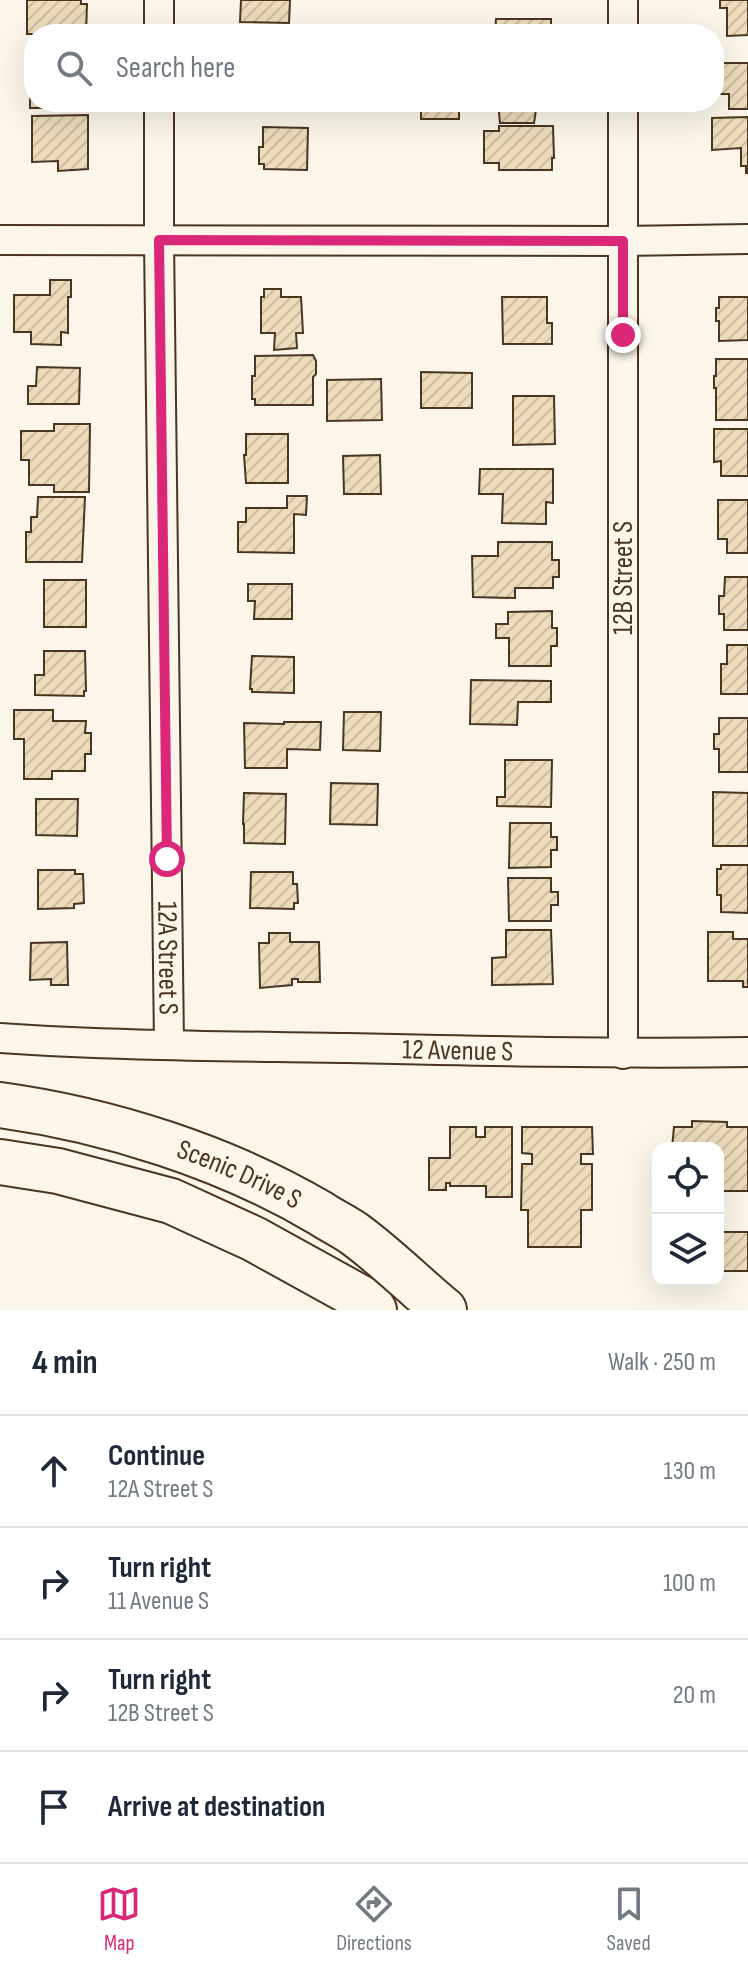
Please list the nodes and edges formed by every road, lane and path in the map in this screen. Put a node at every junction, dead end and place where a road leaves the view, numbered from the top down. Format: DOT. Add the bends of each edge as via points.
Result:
graph roads {
  1 [pos="159,0"];
  2 [pos="623,0"];
  3 [pos="159,24"];
  4 [pos="623,24"];
  5 [pos="159,112"];
  6 [pos="623,112"];
  7 [pos="748,239"];
  8 [pos="0,240"];
  9 [pos="159,240"];
  10 [pos="623,241"];
  11 [pos="0,1038"];
  12 [pos="169,1045"];
  13 [pos="748,1052"];
  14 [pos="623,1054"];
  15 [pos="0,1105"];
  16 [pos="0,1162"];
  17 [pos="374,1310"];
  18 [pos="444,1310"];
  1 -- 3 [label="street"];
  2 -- 4 [label="street"];
  5 -- 9 [label="street, 12A Street S"];
  6 -- 10 [label="street, 12B Street S"];
  7 -- 10 [label="street"];
  8 -- 9 [label="street"];
  9 -- 10 [label="street"];
  9 -- 12 [label="street, 12A Street S"];
  10 -- 14 [label="street, 12B Street S"];
  11 -- 12 [label="street"];
  12 -- 14 [label="street, 12 Avenue S"];
  13 -- 14 [label="street, 12 Avenue S"];
  15 -- 18 [label="main road, Scenic Drive S" via="157,1141 286,1193 355,1235"];
  16 -- 17 [label="main road, Scenic Drive S" via="58,1171 171,1201 254,1239"];
}
